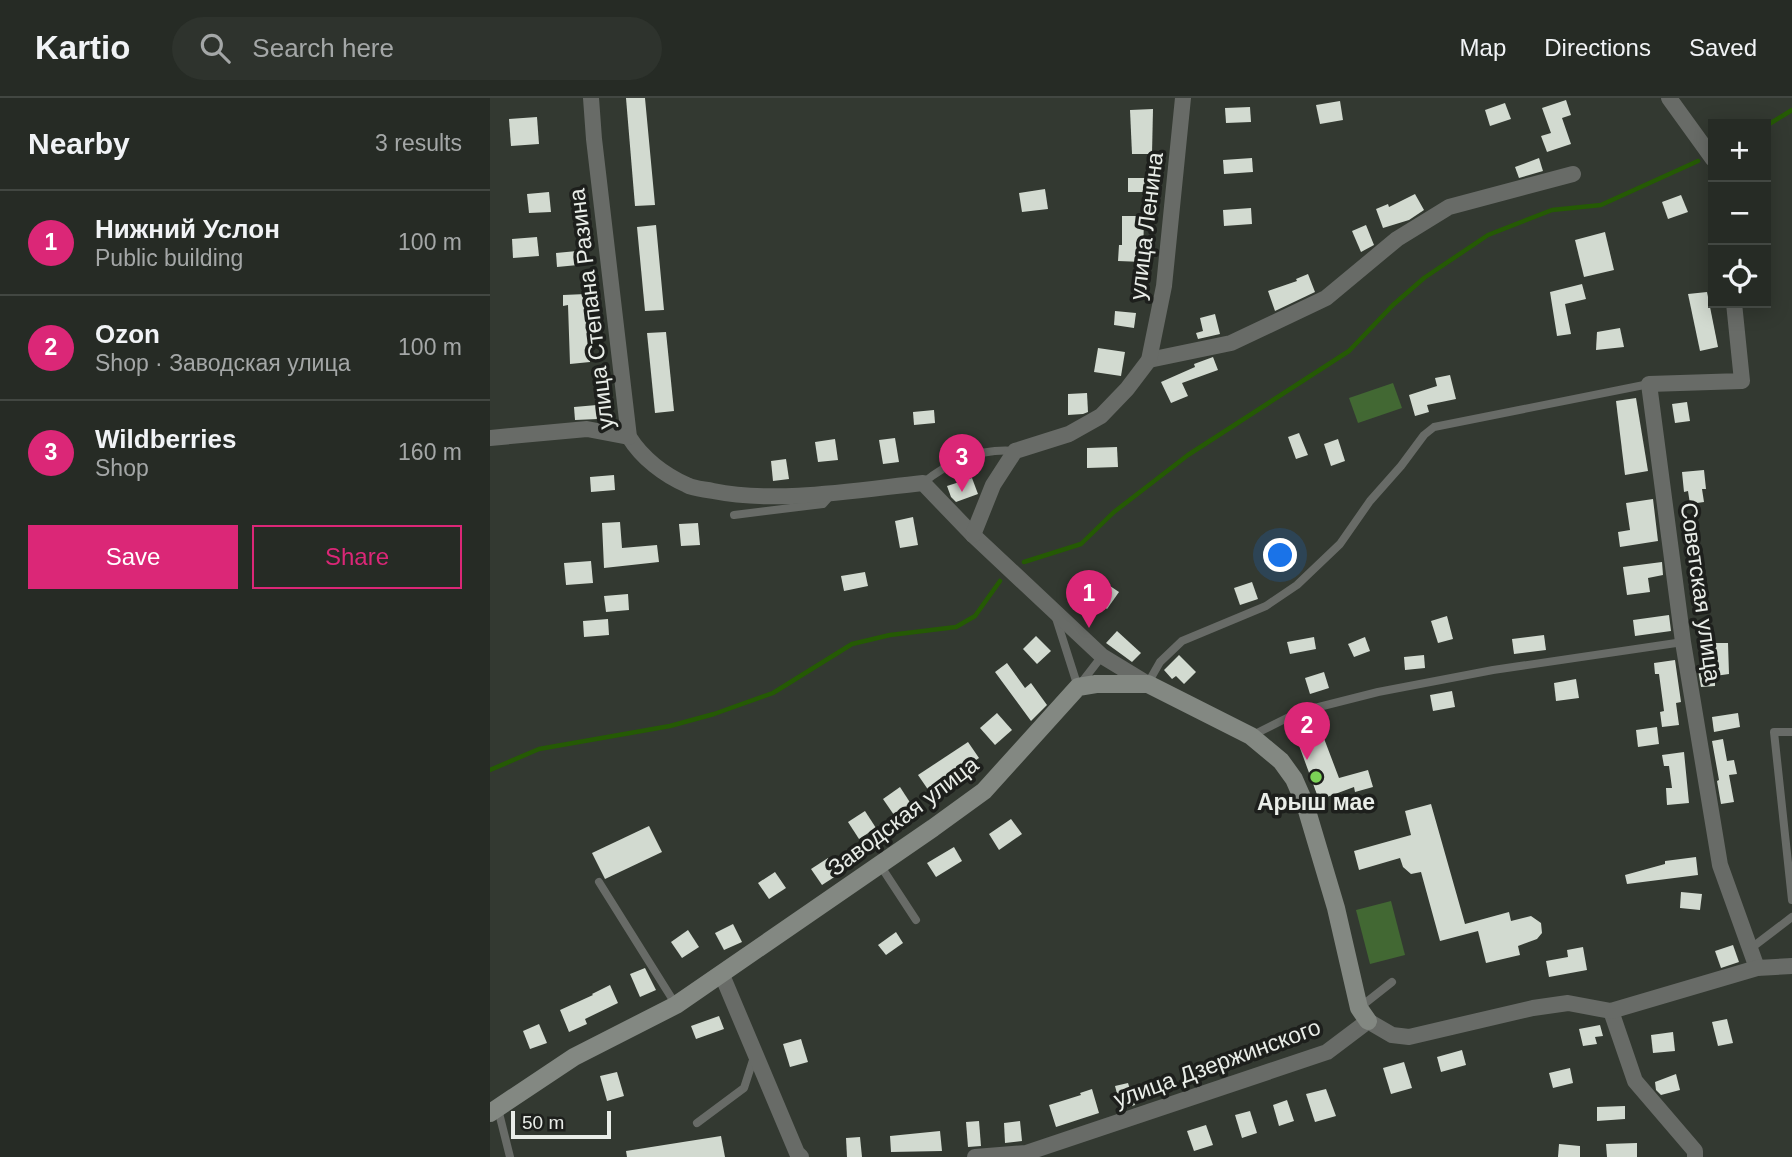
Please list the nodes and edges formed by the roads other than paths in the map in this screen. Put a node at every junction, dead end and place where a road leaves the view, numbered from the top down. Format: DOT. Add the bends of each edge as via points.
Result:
graph roads {
  1 [pos="592,98"];
  2 [pos="1183,98"];
  3 [pos="1669,98"];
  4 [pos="1708,152"];
  5 [pos="1573,174"];
  6 [pos="1735,308"];
  7 [pos="1149,360"];
  8 [pos="1649,384"];
  9 [pos="490,438"];
  10 [pos="629,438"];
  11 [pos="1015,451"];
  12 [pos="923,483"];
  13 [pos="834,492"];
  14 [pos="734,515"];
  15 [pos="973,535"];
  16 [pos="1054,612"];
  17 [pos="1684,642"];
  18 [pos="1102,656"];
  19 [pos="1147,684"];
  20 [pos="1078,687"];
  21 [pos="1792,732"];
  22 [pos="1251,736"];
  23 [pos="880,865"];
  24 [pos="599,882"];
  25 [pos="1792,900"];
  26 [pos="1792,917"];
  27 [pos="916,920"];
  28 [pos="1750,949"];
  29 [pos="1792,966"];
  30 [pos="1757,968"];
  31 [pos="722,975"];
  32 [pos="1392,982"];
  33 [pos="676,1005"];
  34 [pos="1611,1011"];
  35 [pos="1363,1014"];
  36 [pos="755,1055"];
  37 [pos="494,1110"];
  38 [pos="697,1123"];
  39 [pos="1026,1155"];
  40 [pos="510,1157"];
  41 [pos="802,1157"];
  42 [pos="975,1157"];
  43 [pos="1695,1157"];
  1 -- 10 [label="street, улица Степана Разина"];
  2 -- 7 [label="street, улица Ленина" via="1164,286"];
  3 -- 4 [label="street"];
  5 -- 7 [label="street" via="1449,207 1397,239 1326,298 1231,343"];
  6 -- 8 [label="street" via="1742,381"];
  7 -- 11 [label="street, улица Степана Разина" via="1101,416 1069,434"];
  8 -- 17 [label="street, Советская улица"];
  8 -- 19 [label="lane" via="1434,427 1370,501 1340,544 1297,585 1266,606 1182,641 1160,662"];
  9 -- 10 [label="street" via="587,429"];
  10 -- 13 [label="street, улица Степана Разина" via="657,468 688,486 740,496"];
  11 -- 12 [label="lane, улица Степана Разина" via="963,458"];
  11 -- 15 [label="street" via="993,485"];
  12 -- 13 [label="street, улица Степана Разина"];
  12 -- 15 [label="street"];
  13 -- 14 [label="lane" via="823,504"];
  15 -- 16 [label="street"];
  16 -- 18 [label="street"];
  16 -- 20 [label="lane"];
  17 -- 22 [label="lane" via="1378,692 1299,712"];
  17 -- 28 [label="street, Советская улица" via="1720,865"];
  18 -- 19 [label="street"];
  18 -- 20 [label="lane"];
  19 -- 20 [label="street"];
  19 -- 22 [label="street"];
  20 -- 23 [label="street, Заводская улица" via="984,791"];
  21 -- 25 [label="lane" via="1774,732"];
  22 -- 35 [label="street" via="1281,761 1305,804"];
  23 -- 27 [label="lane"];
  23 -- 31 [label="street, Заводская улица"];
  24 -- 33 [label="lane"];
  26 -- 28 [label="lane"];
  28 -- 30 [label="street, Советская улица"];
  29 -- 30 [label="street"];
  30 -- 34 [label="street"];
  31 -- 33 [label="street, Заводская улица"];
  31 -- 36 [label="street"];
  32 -- 35 [label="lane"];
  33 -- 37 [label="street, Заводская улица" via="574,1057"];
  34 -- 35 [label="street" via="1568,1003 1409,1037 1392,1035"];
  34 -- 43 [label="street" via="1635,1081 1695,1151"];
  35 -- 39 [label="street, улица Дзержинского" via="1328,1052"];
  36 -- 38 [label="lane" via="744,1088"];
  36 -- 41 [label="street"];
  37 -- 40 [label="lane"];
  39 -- 42 [label="street, улица Дзержинского"];
}
